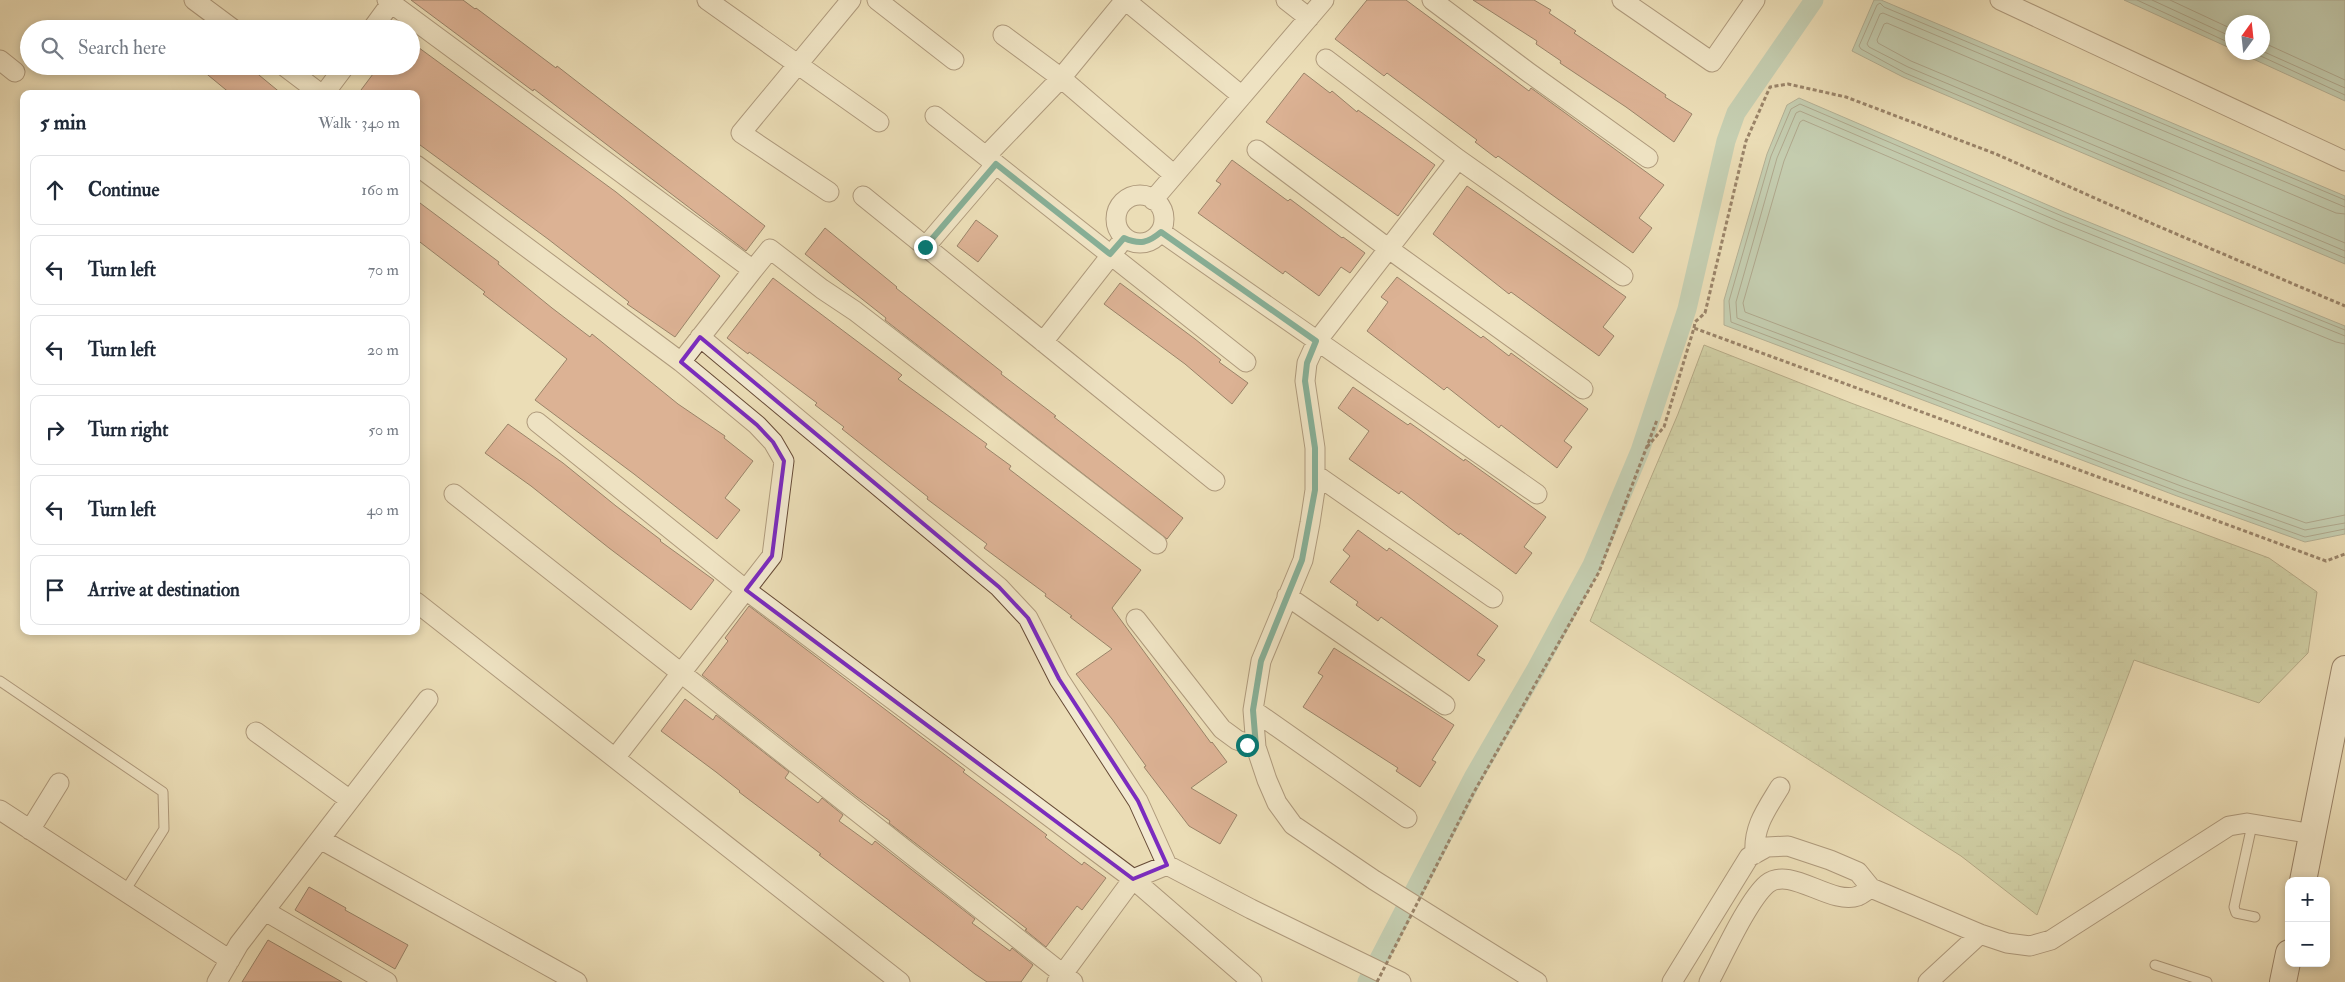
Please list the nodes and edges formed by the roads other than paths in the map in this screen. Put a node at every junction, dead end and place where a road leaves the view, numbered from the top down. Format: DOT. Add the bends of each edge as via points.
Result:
graph roads {
  1 [pos="194,0"];
  2 [pos="707,0"];
  3 [pos="850,0"];
  4 [pos="877,0"];
  5 [pos="1125,0"];
  6 [pos="1286,0"];
  7 [pos="1324,0"];
  8 [pos="1432,0"];
  9 [pos="1622,0"];
  10 [pos="1755,0"];
  11 [pos="2000,0"];
  12 [pos="389,2"];
  13 [pos="1309,18"];
  14 [pos="221,20"];
  15 [pos="378,20"];
  16 [pos="413,20"];
  17 [pos="420,25"];
  18 [pos="1003,35"];
  19 [pos="1326,59"];
  20 [pos="0,60"];
  21 [pos="954,60"];
  22 [pos="798,64"];
  23 [pos="15,72"];
  24 [pos="296,75"];
  25 [pos="338,75"];
  26 [pos="1061,78"];
  27 [pos="317,90"];
  28 [pos="325,90"];
  29 [pos="1242,96"];
  30 [pos="935,116"];
  31 [pos="879,122"];
  32 [pos="1258,150"];
  33 [pos="1648,158"];
  34 [pos="1458,159"];
  35 [pos="991,160"];
  36 [pos="2345,161"];
  37 [pos="420,168"];
  38 [pos="1173,174"];
  39 [pos="829,192"];
  40 [pos="862,196"];
  41 [pos="1153,200"];
  42 [pos="1161,232"];
  43 [pos="1124,238"];
  44 [pos="925,247"];
  45 [pos="1389,249"];
  46 [pos="1110,254"];
  47 [pos="753,270"];
  48 [pos="1623,276"];
  49 [pos="700,338"];
  50 [pos="1316,341"];
  51 [pos="1043,342"];
  52 [pos="680,362"];
  53 [pos="1246,362"];
  54 [pos="1583,389"];
  55 [pos="537,422"];
  56 [pos="1315,474"];
  57 [pos="1216,481"];
  58 [pos="454,494"];
  59 [pos="1537,494"];
  60 [pos="1157,544"];
  61 [pos="746,590"];
  62 [pos="1287,596"];
  63 [pos="1493,598"];
  64 [pos="420,605"];
  65 [pos="1136,619"];
  66 [pos="2345,669"];
  67 [pos="682,673"];
  68 [pos="0,680"];
  69 [pos="428,699"];
  70 [pos="1445,704"];
  71 [pos="1253,710"];
  72 [pos="256,732"];
  73 [pos="1256,747"];
  74 [pos="615,758"];
  75 [pos="59,783"];
  76 [pos="1780,788"];
  77 [pos="350,800"];
  78 [pos="0,810"];
  79 [pos="1407,818"];
  80 [pos="2252,825"];
  81 [pos="30,830"];
  82 [pos="2313,834"];
  83 [pos="320,839"];
  84 [pos="1755,854"];
  85 [pos="1813,854"];
  86 [pos="1167,865"];
  87 [pos="2304,877"];
  88 [pos="1133,879"];
  89 [pos="1803,885"];
  90 [pos="1871,888"];
  91 [pos="125,892"];
  92 [pos="265,911"];
  93 [pos="2255,917"];
  94 [pos="1980,934"];
  95 [pos="230,960"];
  96 [pos="2155,965"];
  97 [pos="2286,967"];
  98 [pos="1064,979"];
  99 [pos="217,982"];
  100 [pos="387,982"];
  101 [pos="577,982"];
  102 [pos="900,982"];
  103 [pos="1252,982"];
  104 [pos="1401,982"];
  105 [pos="1537,982"];
  106 [pos="1672,982"];
  107 [pos="1709,982"];
  108 [pos="1928,982"];
  109 [pos="2207,982"];
  110 [pos="2283,982"];
  1 -- 14 [label="street"];
  2 -- 22 [label="street"];
  3 -- 22 [label="street"];
  4 -- 21 [label="street"];
  5 -- 26 [label="street"];
  5 -- 29 [label="street"];
  6 -- 13 [label="street"];
  7 -- 13 [label="street"];
  8 -- 33 [label="street"];
  9 -- 10 [label="street" via="1712,62"];
  11 -- 36 [label="street"];
  12 -- 15 [label="street"];
  12 -- 16 [label="street"];
  13 -- 29 [label="street"];
  17 -- 47 [label="street"];
  18 -- 26 [label="street"];
  19 -- 34 [label="street"];
  20 -- 23 [label="street"];
  22 -- 31 [label="street"];
  22 -- 39 [label="street" via="741,132"];
  24 -- 27 [label="street"];
  25 -- 28 [label="street"];
  26 -- 35 [label="street"];
  26 -- 38 [label="street"];
  29 -- 38 [label="street"];
  30 -- 35 [label="street"];
  32 -- 45 [label="street"];
  34 -- 45 [label="street"];
  34 -- 48 [label="street"];
  35 -- 44 [label="street"];
  35 -- 46 [label="street"];
  37 -- 52 [label="street"];
  38 -- 41 [label="street"];
  40 -- 44 [label="street"];
  41 -- 42 [label="street" via="1160,205 1164,218"];
  41 -- 43 [label="street" via="1135,195 1123,202 1116,214 1116,227"];
  42 -- 43 [label="street" via="1151,241 1137,243"];
  42 -- 50 [label="street"];
  43 -- 46 [label="street"];
  44 -- 51 [label="street"];
  45 -- 50 [label="street"];
  45 -- 54 [label="street"];
  46 -- 51 [label="street"];
  46 -- 53 [label="street"];
  47 -- 49 [label="street"];
  47 -- 60 [label="street" via="770,249"];
  49 -- 52 [label="street"];
  49 -- 86 [label="street" via="999,587 1028,618 1059,679 1138,801"];
  50 -- 56 [label="street" via="1307,363 1305,381 1315,448"];
  50 -- 59 [label="street"];
  51 -- 57 [label="street"];
  52 -- 61 [label="street" via="757,425 773,442 784,461 772,556"];
  55 -- 61 [label="street"];
  56 -- 62 [label="street" via="1302,560"];
  56 -- 63 [label="street"];
  58 -- 67 [label="street"];
  61 -- 67 [label="street"];
  61 -- 88 [label="street"];
  62 -- 70 [label="street"];
  62 -- 71 [label="street" via="1261,661"];
  64 -- 74 [label="street"];
  65 -- 73 [label="street" via="1222,729 1237,740"];
  66 -- 82 [label="street" via="2335,744"];
  67 -- 74 [label="street"];
  67 -- 98 [label="street"];
  68 -- 91 [label="lane" via="163,792 164,829"];
  69 -- 77 [label="street"];
  71 -- 73 [label="street"];
  71 -- 79 [label="street"];
  72 -- 77 [label="street"];
  73 -- 105 [label="street" via="1277,803 1293,825"];
  74 -- 102 [label="street"];
  75 -- 81 [label="street"];
  76 -- 84 [label="street" via="1758,825"];
  77 -- 83 [label="street"];
  78 -- 81 [label="street"];
  80 -- 82 [label="street"];
  80 -- 93 [label="lane" via="2234,907 2236,912"];
  80 -- 94 [label="street" via="2229,826 2050,940 2030,946"];
  81 -- 91 [label="street"];
  82 -- 87 [label="street"];
  83 -- 92 [label="street"];
  83 -- 101 [label="street"];
  84 -- 85 [label="street" via="1766,847 1788,846"];
  84 -- 106 [label="street" via="1738,873"];
  85 -- 89 [label="street"];
  85 -- 90 [label="street" via="1858,872"];
  86 -- 88 [label="street"];
  86 -- 104 [label="street"];
  88 -- 98 [label="street"];
  88 -- 103 [label="street"];
  89 -- 90 [label="street" via="1845,896 1858,896"];
  89 -- 107 [label="street" via="1784,878 1768,883 1756,896"];
  90 -- 94 [label="street"];
  91 -- 95 [label="street"];
  92 -- 95 [label="street"];
  92 -- 100 [label="street"];
  94 -- 108 [label="street"];
  95 -- 99 [label="street"];
  96 -- 109 [label="lane"];
  97 -- 110 [label="street"];
}
